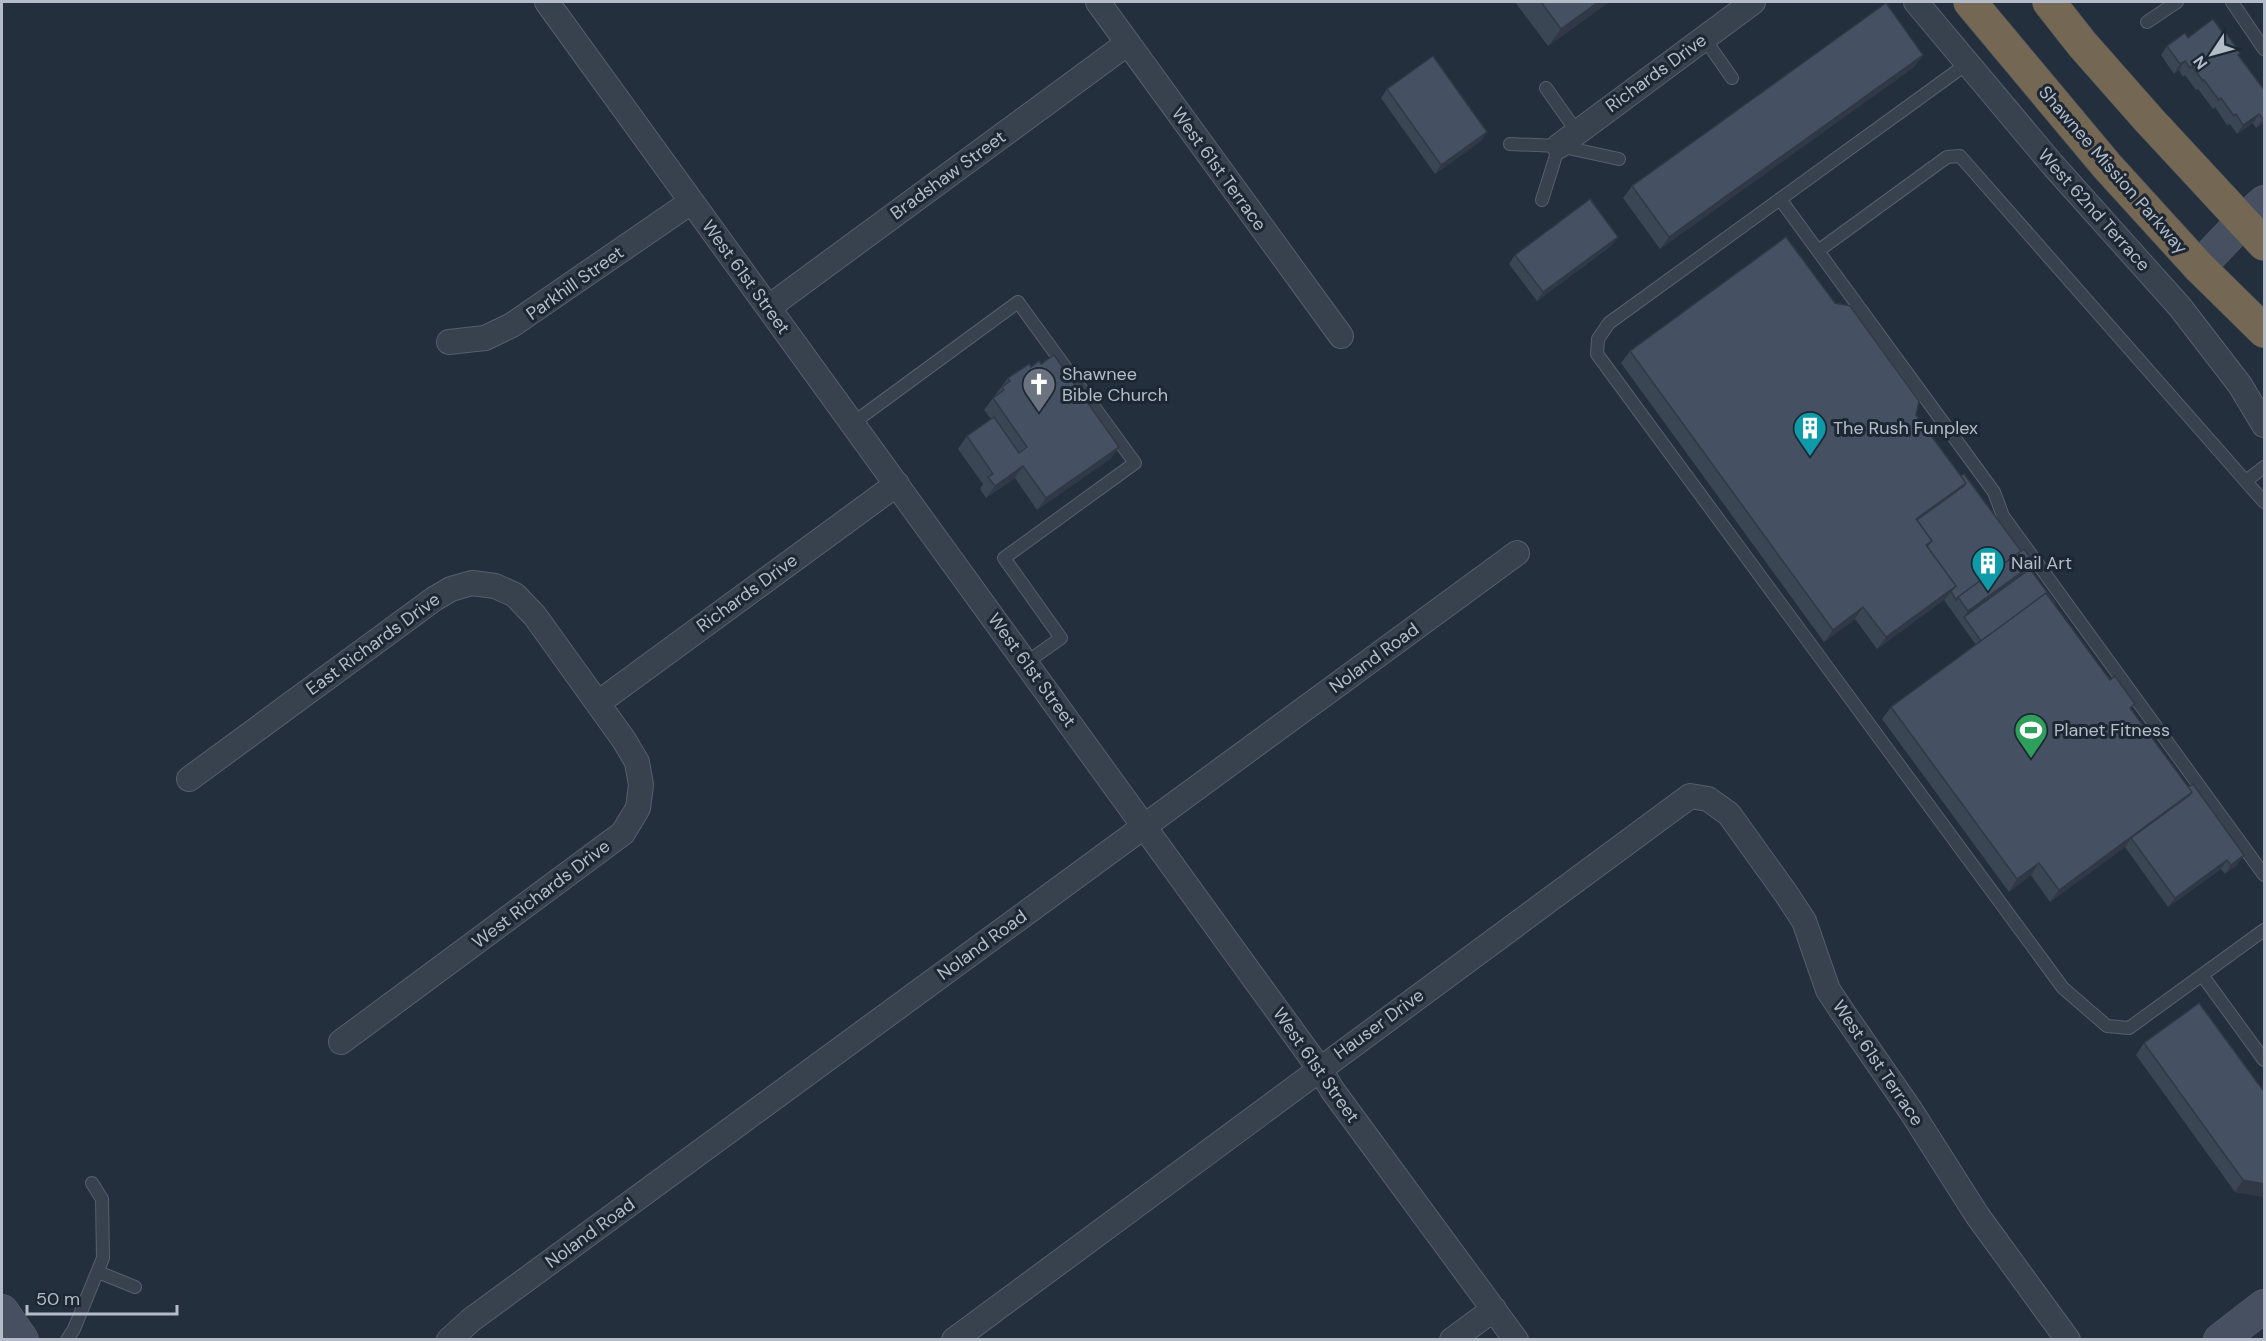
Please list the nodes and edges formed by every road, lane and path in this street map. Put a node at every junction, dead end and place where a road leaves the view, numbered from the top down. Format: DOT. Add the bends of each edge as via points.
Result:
graph roads {
  1 [pos="547,2"];
  2 [pos="1098,2"];
  3 [pos="1754,2"];
  4 [pos="1916,2"];
  5 [pos="1970,2"];
  6 [pos="2049,2"];
  7 [pos="2177,2"];
  8 [pos="2232,2"];
  9 [pos="2147,22"];
  10 [pos="1704,38"];
  11 [pos="1128,43"];
  12 [pos="2265,49"];
  13 [pos="1968,63"];
  14 [pos="1732,78"];
  15 [pos="1546,88"];
  16 [pos="1568,139"];
  17 [pos="1510,144"];
  18 [pos="1620,159"];
  19 [pos="1780,199"];
  20 [pos="1542,200"];
  21 [pos="691,202"];
  22 [pos="2257,222"];
  23 [pos="1818,251"];
  24 [pos="2199,267"];
  25 [pos="769,308"];
  26 [pos="2265,331"];
  27 [pos="1341,336"];
  28 [pos="449,342"];
  29 [pos="853,423"];
  30 [pos="2265,424"];
  31 [pos="2265,467"];
  32 [pos="2246,481"];
  33 [pos="897,483"];
  34 [pos="2265,502"];
  35 [pos="1517,553"];
  36 [pos="1027,662"];
  37 [pos="598,703"];
  38 [pos="189,779"];
  39 [pos="1690,796"];
  40 [pos="1145,825"];
  41 [pos="2263,869"];
  42 [pos="2265,930"];
  43 [pos="2202,975"];
  44 [pos="341,1042"];
  45 [pos="2265,1060"];
  46 [pos="1319,1068"];
  47 [pos="92,1182"];
  48 [pos="98,1272"];
  49 [pos="135,1287"];
  50 [pos="1494,1309"];
  51 [pos="2261,1316"];
  52 [pos="67,1340"];
  53 [pos="449,1340"];
  54 [pos="954,1340"];
  55 [pos="1452,1340"];
  56 [pos="1516,1340"];
  57 [pos="2068,1340"];
  58 [pos="2220,1340"];
  1 -- 21 [label="street, West 61st Street"];
  2 -- 11 [label="street, West 61st Terrace"];
  3 -- 10 [label="street, Richards Drive"];
  4 -- 13 [label="street, West 62nd Terrace"];
  5 -- 24 [label="highway, Shawnee Mission Parkway" via="2107,166"];
  6 -- 22 [label="highway" via="2082,44"];
  7 -- 9 [label="lane"];
  8 -- 12 [label="lane"];
  10 -- 14 [label="lane"];
  10 -- 16 [label="street, Richards Drive"];
  11 -- 25 [label="street, Bradshaw Street"];
  11 -- 27 [label="street, West 61st Terrace"];
  13 -- 19 [label="lane"];
  13 -- 30 [label="street, West 62nd Terrace" via="2180,307"];
  15 -- 16 [label="lane"];
  16 -- 17 [label="lane"];
  16 -- 18 [label="lane"];
  16 -- 20 [label="lane"];
  19 -- 23 [label="lane"];
  19 -- 43 [label="lane" via="1609,323 1598,339 1597,354 2063,988 2107,1026 2129,1028"];
  21 -- 25 [label="street, West 61st Street"];
  21 -- 28 [label="street, Parkhill Street" via="513,325 485,338"];
  22 -- 24 [label="street"];
  23 -- 32 [label="lane" via="1947,157 1960,156"];
  23 -- 41 [label="lane" via="1994,492 2004,516"];
  24 -- 26 [label="highway, Shawnee Mission Parkway"];
  25 -- 29 [label="street, West 61st Street"];
  29 -- 33 [label="street, West 61st Street"];
  29 -- 36 [label="lane" via="1018,302 1135,463 1004,558 1061,638"];
  31 -- 32 [label="lane"];
  32 -- 34 [label="lane"];
  33 -- 36 [label="street, West 61st Street"];
  33 -- 37 [label="street, Richards Drive"];
  35 -- 40 [label="street, Noland Road"];
  36 -- 40 [label="street, West 61st Street"];
  37 -- 38 [label="street, East Richards Drive" via="535,616 515,595 495,585 472,583 434,599"];
  37 -- 44 [label="street, West Richards Drive" via="637,762 641,785 638,808 623,833"];
  39 -- 46 [label="street, Hauser Drive"];
  39 -- 57 [label="street, West 61st Terrace" via="1708,799 1729,814 1787,895 1804,921 1828,990 1977,1215"];
  40 -- 46 [label="street, West 61st Street"];
  40 -- 53 [label="street, Noland Road"];
  42 -- 43 [label="lane"];
  43 -- 45 [label="lane"];
  46 -- 50 [label="street, West 61st Street"];
  46 -- 54 [label="street, Hauser Drive" via="1300,1086"];
  47 -- 48 [label="lane" via="102,1199 103,1258"];
  48 -- 49 [label="lane"];
  48 -- 52 [label="lane"];
  50 -- 55 [label="street"];
  50 -- 56 [label="street, West 61st Street"];
  51 -- 58 [label="street"];
}
